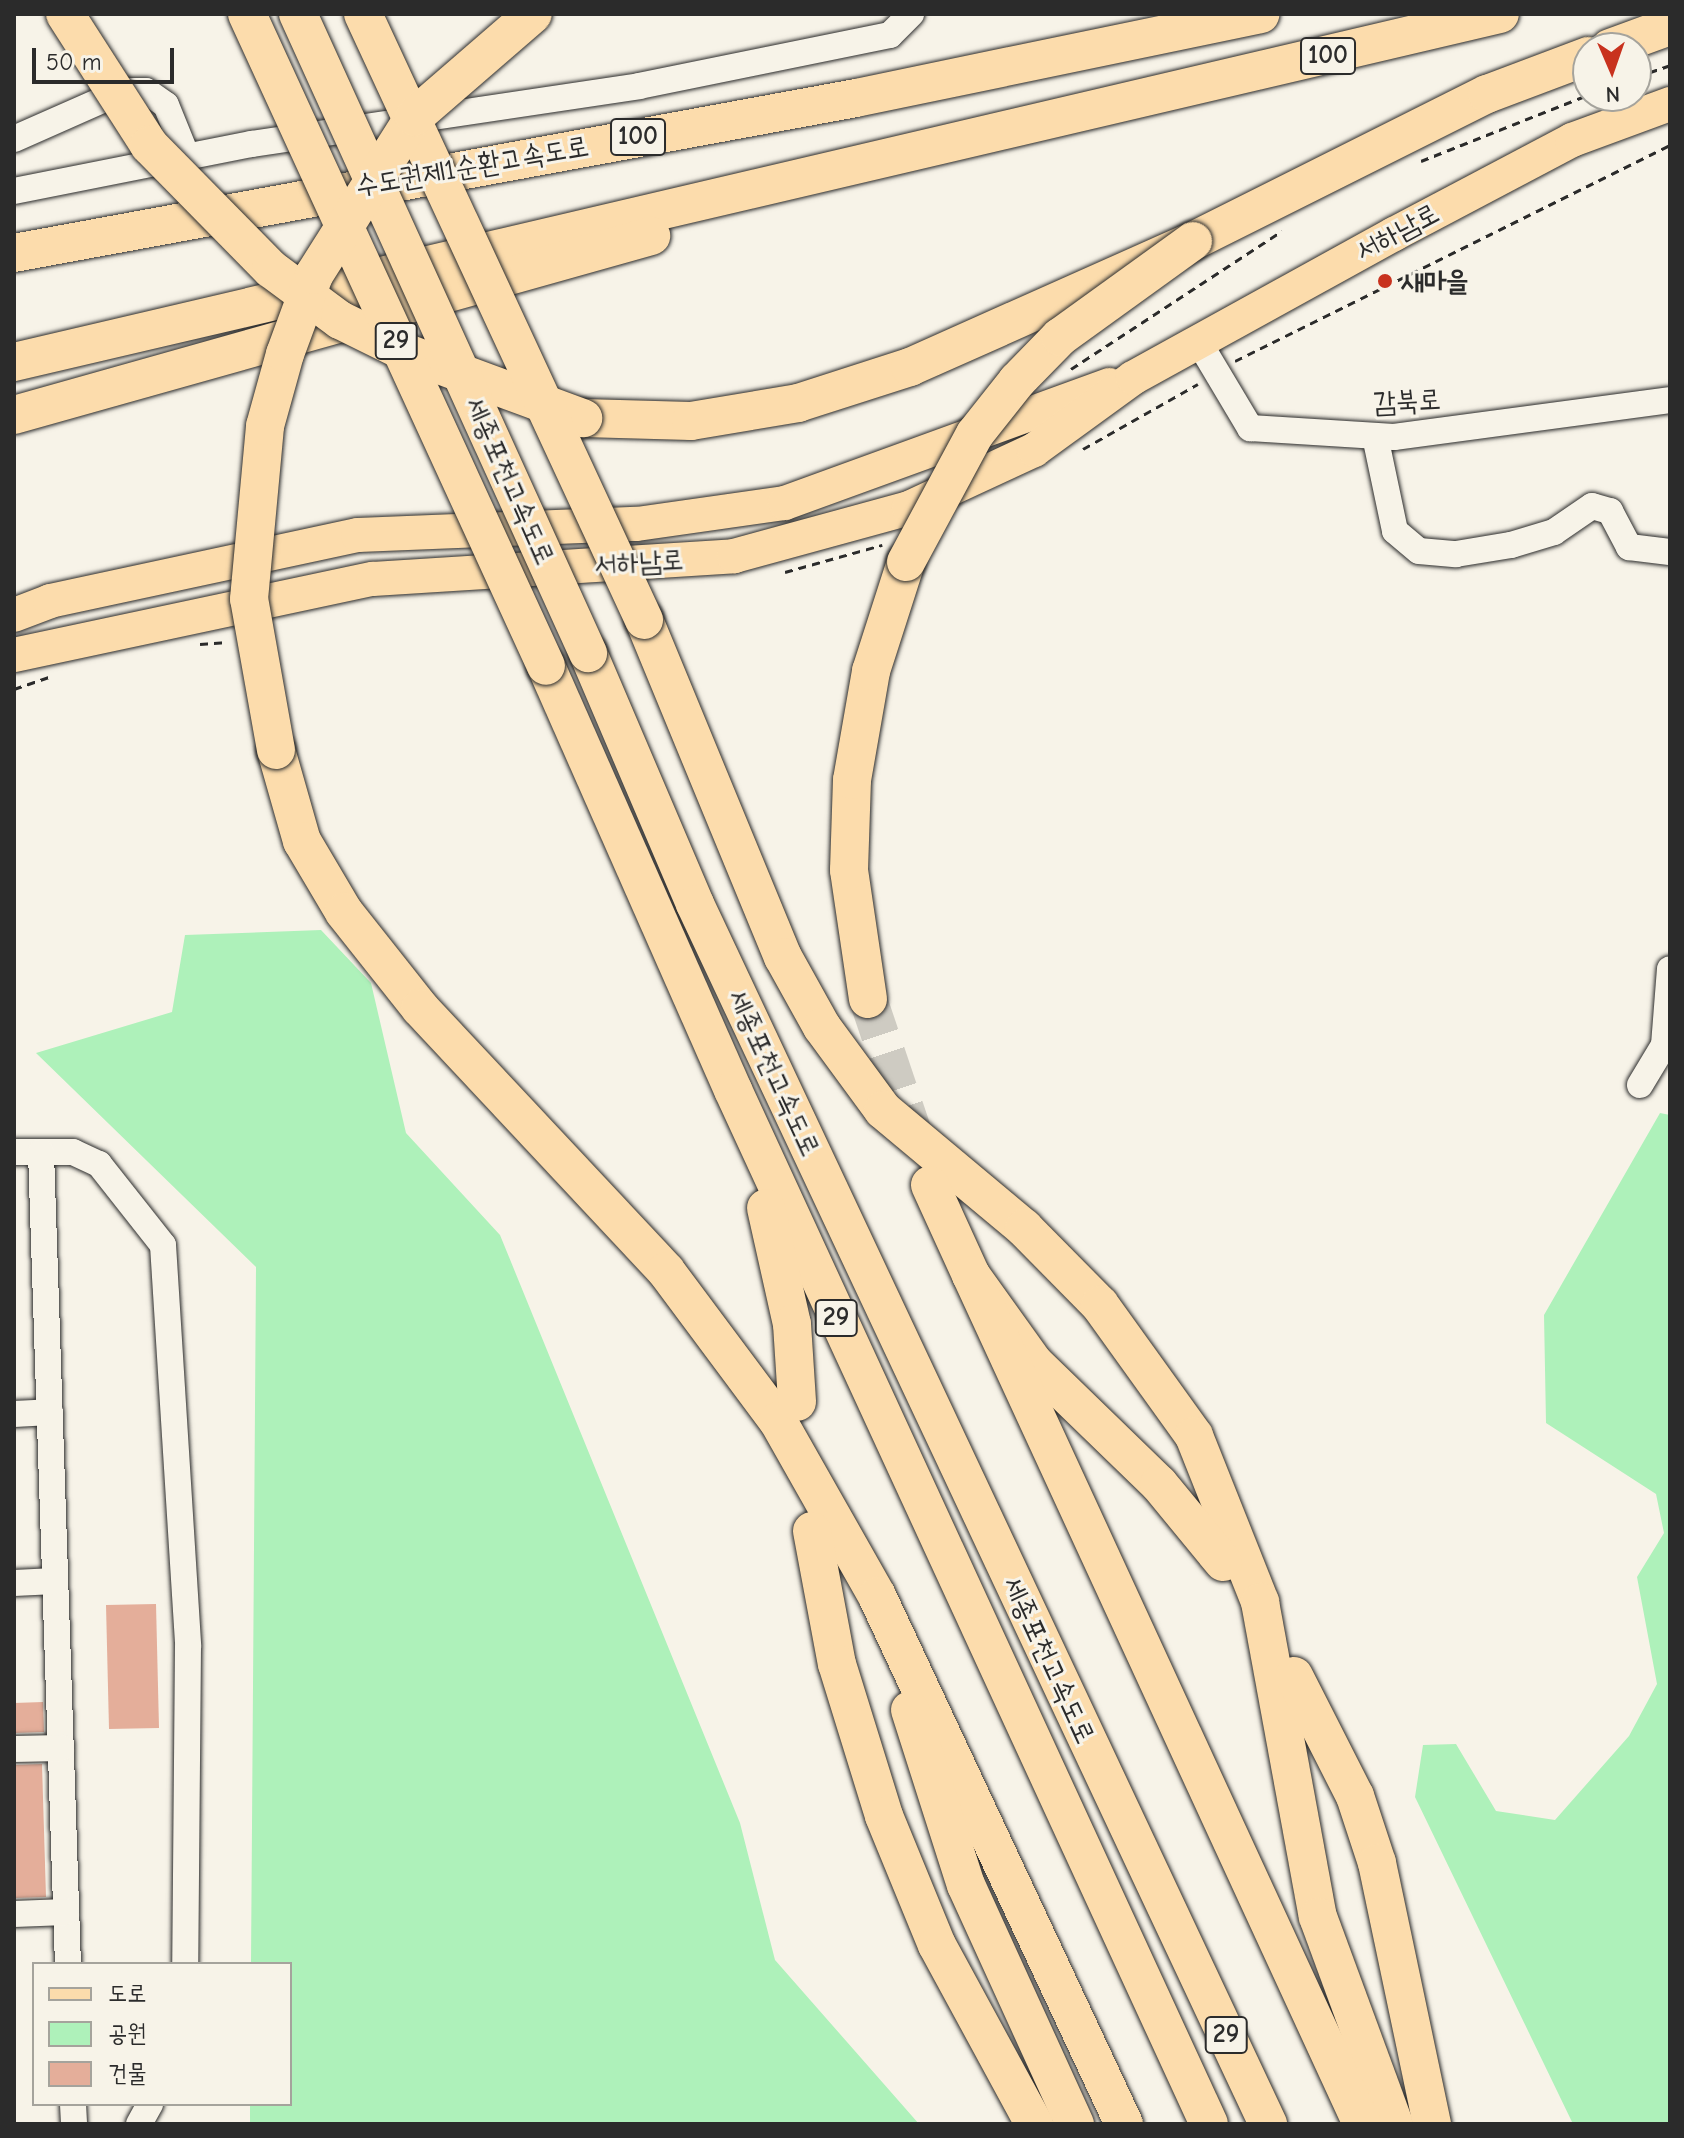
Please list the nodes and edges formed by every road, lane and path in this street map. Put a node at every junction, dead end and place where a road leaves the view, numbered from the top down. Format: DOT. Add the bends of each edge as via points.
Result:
graph roads {
  1 [pos="65,14"];
  2 [pos="247,14"];
  3 [pos="298,14"];
  4 [pos="363,14"];
  5 [pos="533,14"];
  6 [pos="911,14"];
  7 [pos="1260,14"];
  8 [pos="1500,14"];
  9 [pos="1572,62"];
  10 [pos="1157,98"];
  11 [pos="1670,104"];
  12 [pos="14,139"];
  13 [pos="187,157"];
  14 [pos="14,191"];
  15 [pos="1193,241"];
  16 [pos="14,253"];
  17 [pos="1197,339"];
  18 [pos="14,362"];
  19 [pos="1133,378"];
  20 [pos="1670,400"];
  21 [pos="14,415"];
  22 [pos="1375,436"];
  23 [pos="1670,552"];
  24 [pos="14,615"];
  25 [pos="14,655"];
  26 [pos="1670,969"];
  27 [pos="868,999"];
  28 [pos="1640,1085"];
  29 [pos="733,1090"];
  30 [pos="14,1152"];
  31 [pos="41,1152"];
  32 [pos="930,1185"];
  33 [pos="971,1275"];
  34 [pos="797,1402"];
  35 [pos="50,1412"];
  36 [pos="14,1414"];
  37 [pos="812,1531"];
  38 [pos="1223,1562"];
  39 [pos="55,1581"];
  40 [pos="14,1583"];
  41 [pos="877,1596"];
  42 [pos="1294,1676"];
  43 [pos="1030,1741"];
  44 [pos="61,1748"];
  45 [pos="14,1749"];
  46 [pos="66,1912"];
  47 [pos="14,1914"];
  48 [pos="68,1962"];
  49 [pos="185,1962"];
  50 [pos="149,2106"];
  51 [pos="139,2124"];
  52 [pos="1034,2124"];
  53 [pos="1075,2124"];
  54 [pos="1124,2124"];
  55 [pos="1182,2124"];
  56 [pos="1209,2124"];
  57 [pos="1268,2124"];
  58 [pos="1362,2124"];
  59 [pos="1394,2124"];
  60 [pos="1432,2124"];
  1 -- 15 [label="highway, bridge" via="149,145 271,269 340,320 407,353 583,418 691,421 798,403 910,367"];
  2 -- 29 [label="highway, 세종포천고속도로 / 29, bridge" via="546,666"];
  3 -- 57 [label="highway, 세종포천고속도로 / 29, bridge" via="588,653 695,904"];
  4 -- 59 [label="highway, bridge" via="644,620 783,957 822,1027 892,1119 1024,1228 1100,1305 1194,1436 1260,1602 1318,1917"];
  5 -- 41 [label="highway, bridge" via="414,117 314,275 285,354 265,426 249,599 276,750 302,841 344,912 420,1008 666,1271 778,1421"];
  6 -- 13 [label="street" via="890,35 639,86"];
  7 -- 16 [label="highway, 수도권제1순환고속도로 / 100" via="856,98"];
  8 -- 10 [label="highway, 100"];
  9 -- 15 [label="highway" via="1487,94"];
  10 -- 18 [label="highway, 100" via="291,292"];
  10 -- 21 [label="highway, 100"];
  11 -- 17 [label="main road, 서하남로" via="1572,140"];
  12 -- 13 [label="street" via="123,91 146,91 166,105"];
  13 -- 14 [label="street"];
  15 -- 27 [label="highway, bridge" via="1060,337 1017,381 975,434 906,562 871,671 852,780 849,870"];
  17 -- 19 [label="main road, 서하남로"];
  17 -- 22 [label="street, 감북로" via="1250,428"];
  19 -- 24 [label="main road, 서하남로" via="1022,411 785,503 637,524 358,535 64,597"];
  19 -- 25 [label="main road, 서하남로" via="1034,450 909,508 823,537 734,556 373,579"];
  20 -- 22 [label="street, 감북로"];
  22 -- 23 [label="street" via="1395,531 1419,551 1456,554 1511,545 1554,532 1592,506 1610,511 1629,547"];
  26 -- 28 [label="street" via="1664,1045"];
  29 -- 34 [label="highway" via="778,1251"];
  29 -- 43 [label="highway, 세종포천고속도로 / 29"];
  30 -- 31 [label="street"];
  31 -- 35 [label="street"];
  31 -- 49 [label="street" via="73,1152 99,1164 163,1245 188,1646"];
  32 -- 33 [label="highway"];
  33 -- 38 [label="highway" via="1034,1363 1177,1504"];
  33 -- 58 [label="highway"];
  35 -- 36 [label="street"];
  35 -- 39 [label="street"];
  37 -- 52 [label="highway" via="837,1664 889,1829 937,1945"];
  39 -- 40 [label="street"];
  39 -- 44 [label="street"];
  41 -- 53 [label="highway" via="966,1885"];
  41 -- 54 [label="highway"];
  42 -- 60 [label="highway" via="1355,1796 1377,1863"];
  43 -- 55 [label="highway"];
  43 -- 56 [label="highway, 세종포천고속도로 / 29"];
  44 -- 45 [label="street"];
  44 -- 46 [label="street"];
  46 -- 47 [label="street"];
  46 -- 48 [label="street"];
  50 -- 51 [label="street"];
}
